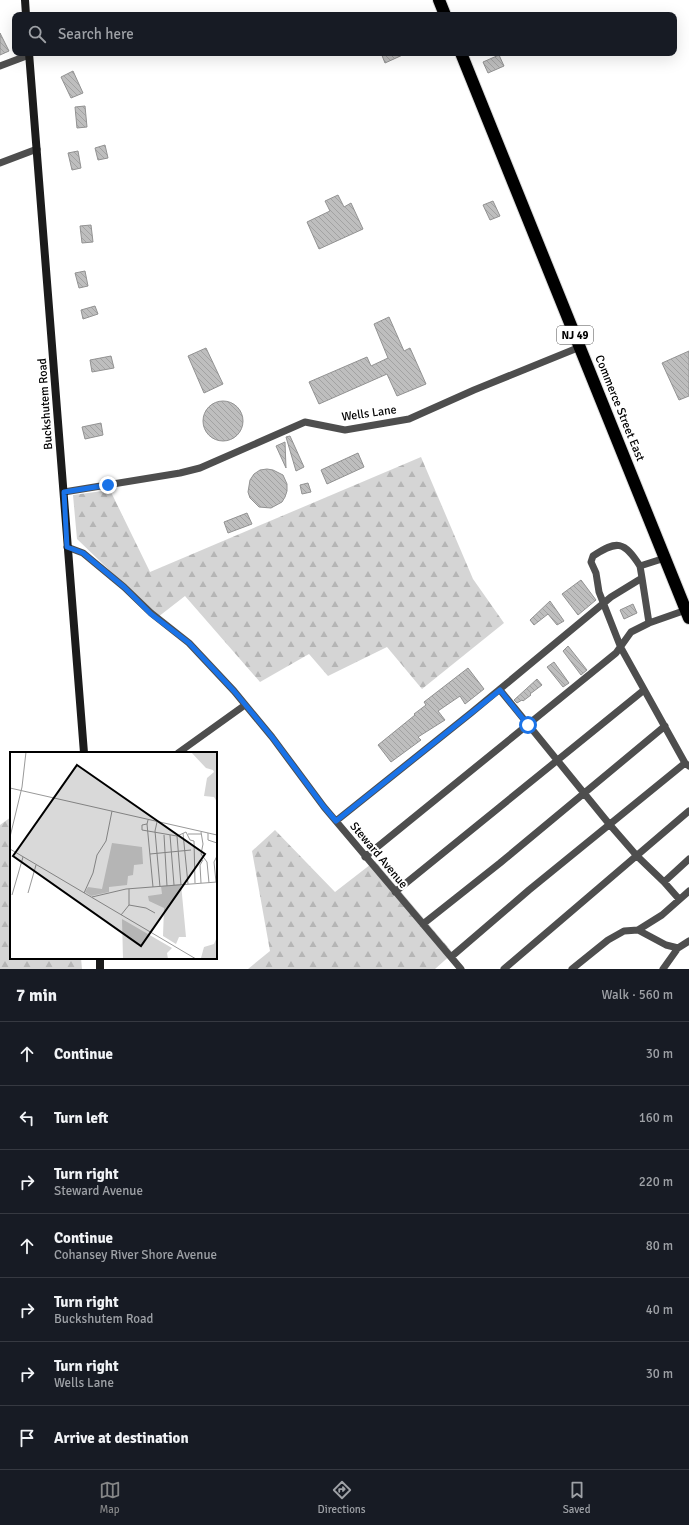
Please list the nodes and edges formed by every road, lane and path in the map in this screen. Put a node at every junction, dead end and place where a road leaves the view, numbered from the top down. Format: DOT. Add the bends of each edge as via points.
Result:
graph roads {
  1 [pos="25,0"];
  2 [pos="439,0"];
  3 [pos="26,12"];
  4 [pos="444,12"];
  5 [pos="24,56"];
  6 [pos="29,56"];
  7 [pos="462,56"];
  8 [pos="0,66"];
  9 [pos="37,149"];
  10 [pos="0,163"];
  11 [pos="580,346"];
  12 [pos="64,492"];
  13 [pos="67,547"];
  14 [pos="665,558"];
  15 [pos="640,566"];
  16 [pos="642,578"];
  17 [pos="604,604"];
  18 [pos="687,614"];
  19 [pos="649,624"];
  20 [pos="621,648"];
  21 [pos="500,690"];
  22 [pos="644,690"];
  23 [pos="245,705"];
  24 [pos="528,725"];
  25 [pos="665,726"];
  26 [pos="84,752"];
  27 [pos="179,752"];
  28 [pos="557,760"];
  29 [pos="687,764"];
  30 [pos="585,793"];
  31 [pos="689,812"];
  32 [pos="336,821"];
  33 [pos="610,825"];
  34 [pos="637,856"];
  35 [pos="365,857"];
  36 [pos="689,859"];
  37 [pos="664,882"];
  38 [pos="689,891"];
  39 [pos="395,892"];
  40 [pos="679,899"];
  41 [pos="423,924"];
  42 [pos="638,930"];
  43 [pos="689,941"];
  44 [pos="678,948"];
  45 [pos="451,957"];
  46 [pos="461,969"];
  47 [pos="504,969"];
  48 [pos="572,969"];
  49 [pos="663,969"];
  1 -- 3 [label="main road"];
  2 -- 4 [label="highway"];
  5 -- 8 [label="street"];
  6 -- 9 [label="main road, Buckshutem Road"];
  7 -- 11 [label="highway, Commerce Street East / NJ 49"];
  9 -- 10 [label="street"];
  9 -- 12 [label="main road, Buckshutem Road"];
  11 -- 12 [label="street, Wells Lane" via="409,419 345,430 304,422 200,468"];
  11 -- 14 [label="highway, Commerce Street East / NJ 49"];
  12 -- 13 [label="main road, Buckshutem Road"];
  13 -- 23 [label="street, Steward Avenue" via="83,553 124,587 151,614 189,643"];
  13 -- 26 [label="main road, Buckshutem Road"];
  14 -- 15 [label="street"];
  14 -- 18 [label="highway, Commerce Street East / NJ 49"];
  15 -- 16 [label="street"];
  15 -- 17 [label="street" via="624,546 606,548 593,556 591,562"];
  16 -- 17 [label="street"];
  16 -- 19 [label="street"];
  17 -- 20 [label="street"];
  17 -- 21 [label="street"];
  18 -- 19 [label="street"];
  19 -- 20 [label="street" via="631,632"];
  20 -- 22 [label="street"];
  20 -- 24 [label="street"];
  21 -- 24 [label="street"];
  21 -- 32 [label="street"];
  22 -- 25 [label="street"];
  22 -- 28 [label="street"];
  23 -- 27 [label="street"];
  23 -- 32 [label="street, Steward Avenue"];
  24 -- 28 [label="street"];
  24 -- 35 [label="street"];
  25 -- 29 [label="street"];
  25 -- 30 [label="street"];
  28 -- 30 [label="street"];
  28 -- 39 [label="street"];
  29 -- 33 [label="street"];
  30 -- 33 [label="street"];
  30 -- 41 [label="street"];
  31 -- 34 [label="street"];
  32 -- 35 [label="street, Steward Avenue"];
  33 -- 34 [label="street"];
  33 -- 45 [label="street"];
  34 -- 37 [label="street"];
  34 -- 47 [label="street"];
  35 -- 39 [label="street, Steward Avenue"];
  36 -- 37 [label="street"];
  37 -- 40 [label="street"];
  38 -- 40 [label="street"];
  39 -- 41 [label="street, Steward Avenue"];
  40 -- 42 [label="street" via="662,915"];
  41 -- 45 [label="street, Steward Avenue"];
  42 -- 44 [label="street" via="666,945"];
  42 -- 48 [label="street" via="624,931 608,940"];
  43 -- 44 [label="street"];
  44 -- 49 [label="street"];
  45 -- 46 [label="street, Steward Avenue"];
}
